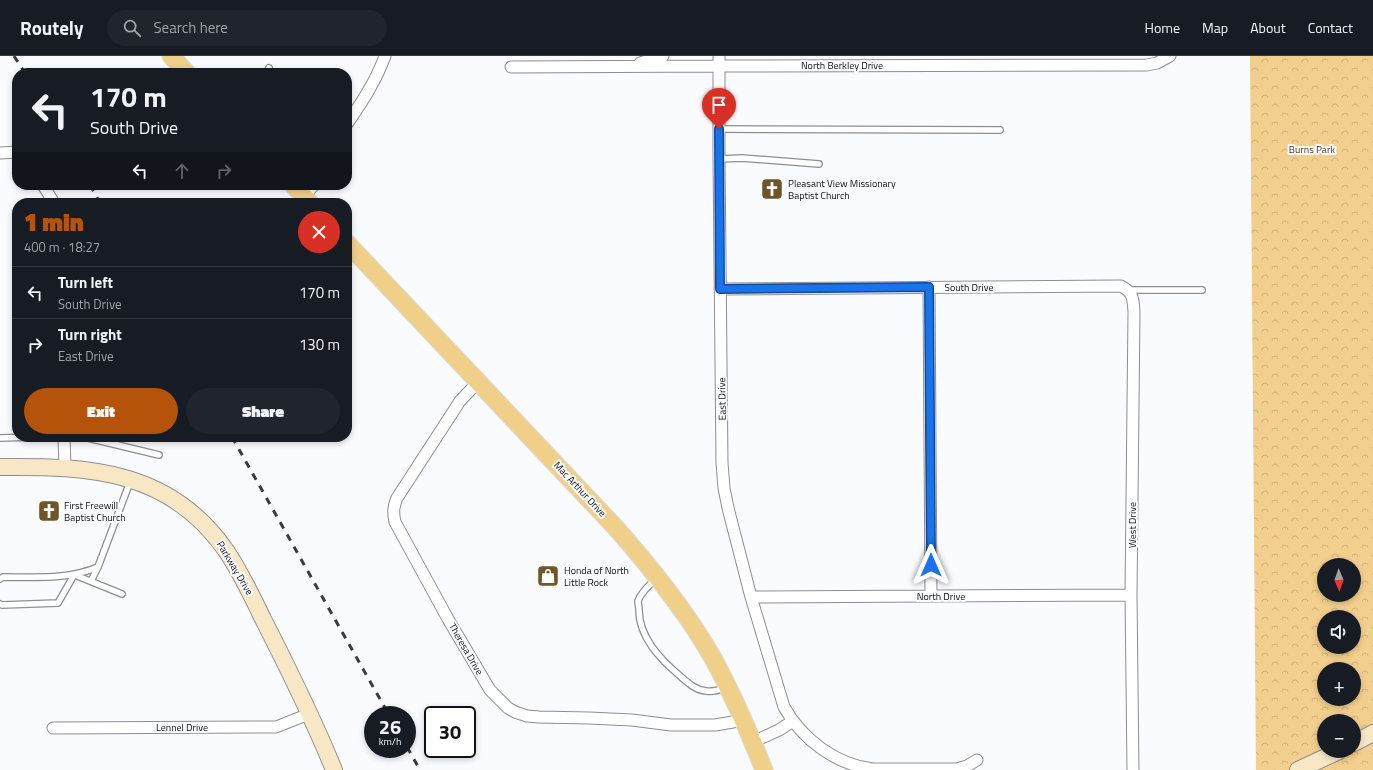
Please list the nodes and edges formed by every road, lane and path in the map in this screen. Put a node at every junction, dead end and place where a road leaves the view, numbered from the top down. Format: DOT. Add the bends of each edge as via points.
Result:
graph roads {
  1 [pos="171,56"];
  2 [pos="385,56"];
  3 [pos="662,56"];
  4 [pos="1170,56"];
  5 [pos="719,61"];
  6 [pos="625,66"];
  7 [pos="511,67"];
  8 [pos="182,68"];
  9 [pos="352,116"];
  10 [pos="719,129"];
  11 [pos="1000,130"];
  12 [pos="12,152"];
  13 [pos="0,153"];
  14 [pos="719,159"];
  15 [pos="820,164"];
  16 [pos="352,253"];
  17 [pos="929,287"];
  18 [pos="1125,288"];
  19 [pos="720,289"];
  20 [pos="1202,290"];
  21 [pos="478,382"];
  22 [pos="0,438"];
  23 [pos="12,438"];
  24 [pos="64,442"];
  25 [pos="105,442"];
  26 [pos="158,455"];
  27 [pos="0,466"];
  28 [pos="65,468"];
  29 [pos="131,480"];
  30 [pos="98,567"];
  31 [pos="74,575"];
  32 [pos="657,577"];
  33 [pos="0,579"];
  34 [pos="91,582"];
  35 [pos="122,594"];
  36 [pos="1131,595"];
  37 [pos="931,596"];
  38 [pos="751,597"];
  39 [pos="0,604"];
  40 [pos="728,687"];
  41 [pos="309,714"];
  42 [pos="743,719"];
  43 [pos="793,721"];
  44 [pos="53,728"];
  45 [pos="1373,733"];
  46 [pos="1361,739"];
  47 [pos="753,742"];
  48 [pos="1324,758"];
  49 [pos="977,760"];
  50 [pos="334,770"];
  51 [pos="764,770"];
  52 [pos="1133,770"];
  53 [pos="1298,770"];
  1 -- 8 [label="main road"];
  2 -- 9 [label="street" via="378,75"];
  3 -- 6 [label="street"];
  4 -- 5 [label="street, North Berkley Drive" via="1146,65"];
  5 -- 6 [label="street, North Berkley Drive"];
  5 -- 10 [label="street, East Drive"];
  6 -- 7 [label="street, North Berkley Drive"];
  10 -- 11 [label="lane"];
  10 -- 14 [label="street, East Drive"];
  12 -- 13 [label="street"];
  14 -- 15 [label="lane" via="742,158"];
  14 -- 19 [label="street, East Drive"];
  16 -- 21 [label="main road, Mac Arthur Drive"];
  17 -- 18 [label="street, South Drive"];
  17 -- 19 [label="street, South Drive"];
  17 -- 37 [label="street"];
  18 -- 20 [label="lane"];
  18 -- 36 [label="street, West Drive" via="1133,299 1134,312"];
  19 -- 38 [label="street, East Drive" via="724,488"];
  21 -- 32 [label="main road, Mac Arthur Drive" via="616,528"];
  21 -- 42 [label="street, Theresa Drive" via="460,401 393,507 395,522 490,690 508,708 527,716 701,726"];
  22 -- 23 [label="lane"];
  24 -- 28 [label="street"];
  25 -- 26 [label="lane"];
  27 -- 28 [label="street, Parkway Drive"];
  28 -- 29 [label="street, Parkway Drive" via="105,472"];
  29 -- 30 [label="lane"];
  29 -- 41 [label="street, Parkway Drive" via="161,492 183,506 214,534 228,552 288,666"];
  30 -- 31 [label="lane"];
  30 -- 34 [label="lane"];
  31 -- 33 [label="lane"];
  31 -- 34 [label="lane"];
  31 -- 39 [label="lane" via="58,603"];
  32 -- 40 [label="main road, Mac Arthur Drive" via="695,629"];
  32 -- 40 [label="lane" via="638,601 639,618 652,648 669,667 696,688 717,691"];
  34 -- 35 [label="lane"];
  36 -- 37 [label="street, North Drive"];
  36 -- 52 [label="street, West Drive"];
  37 -- 38 [label="street, North Drive"];
  38 -- 43 [label="street, East Drive" via="779,693"];
  40 -- 42 [label="main road, Mac Arthur Drive"];
  41 -- 44 [label="street, Lennel Drive" via="276,727"];
  41 -- 50 [label="street, Parkway Drive"];
  42 -- 47 [label="main road, Mac Arthur Drive"];
  43 -- 47 [label="street"];
  43 -- 49 [label="street, East Drive" via="830,754 862,768 956,769"];
  45 -- 46 [label="street"];
  47 -- 51 [label="main road, Mac Arthur Drive"];
  48 -- 53 [label="street"];
}
